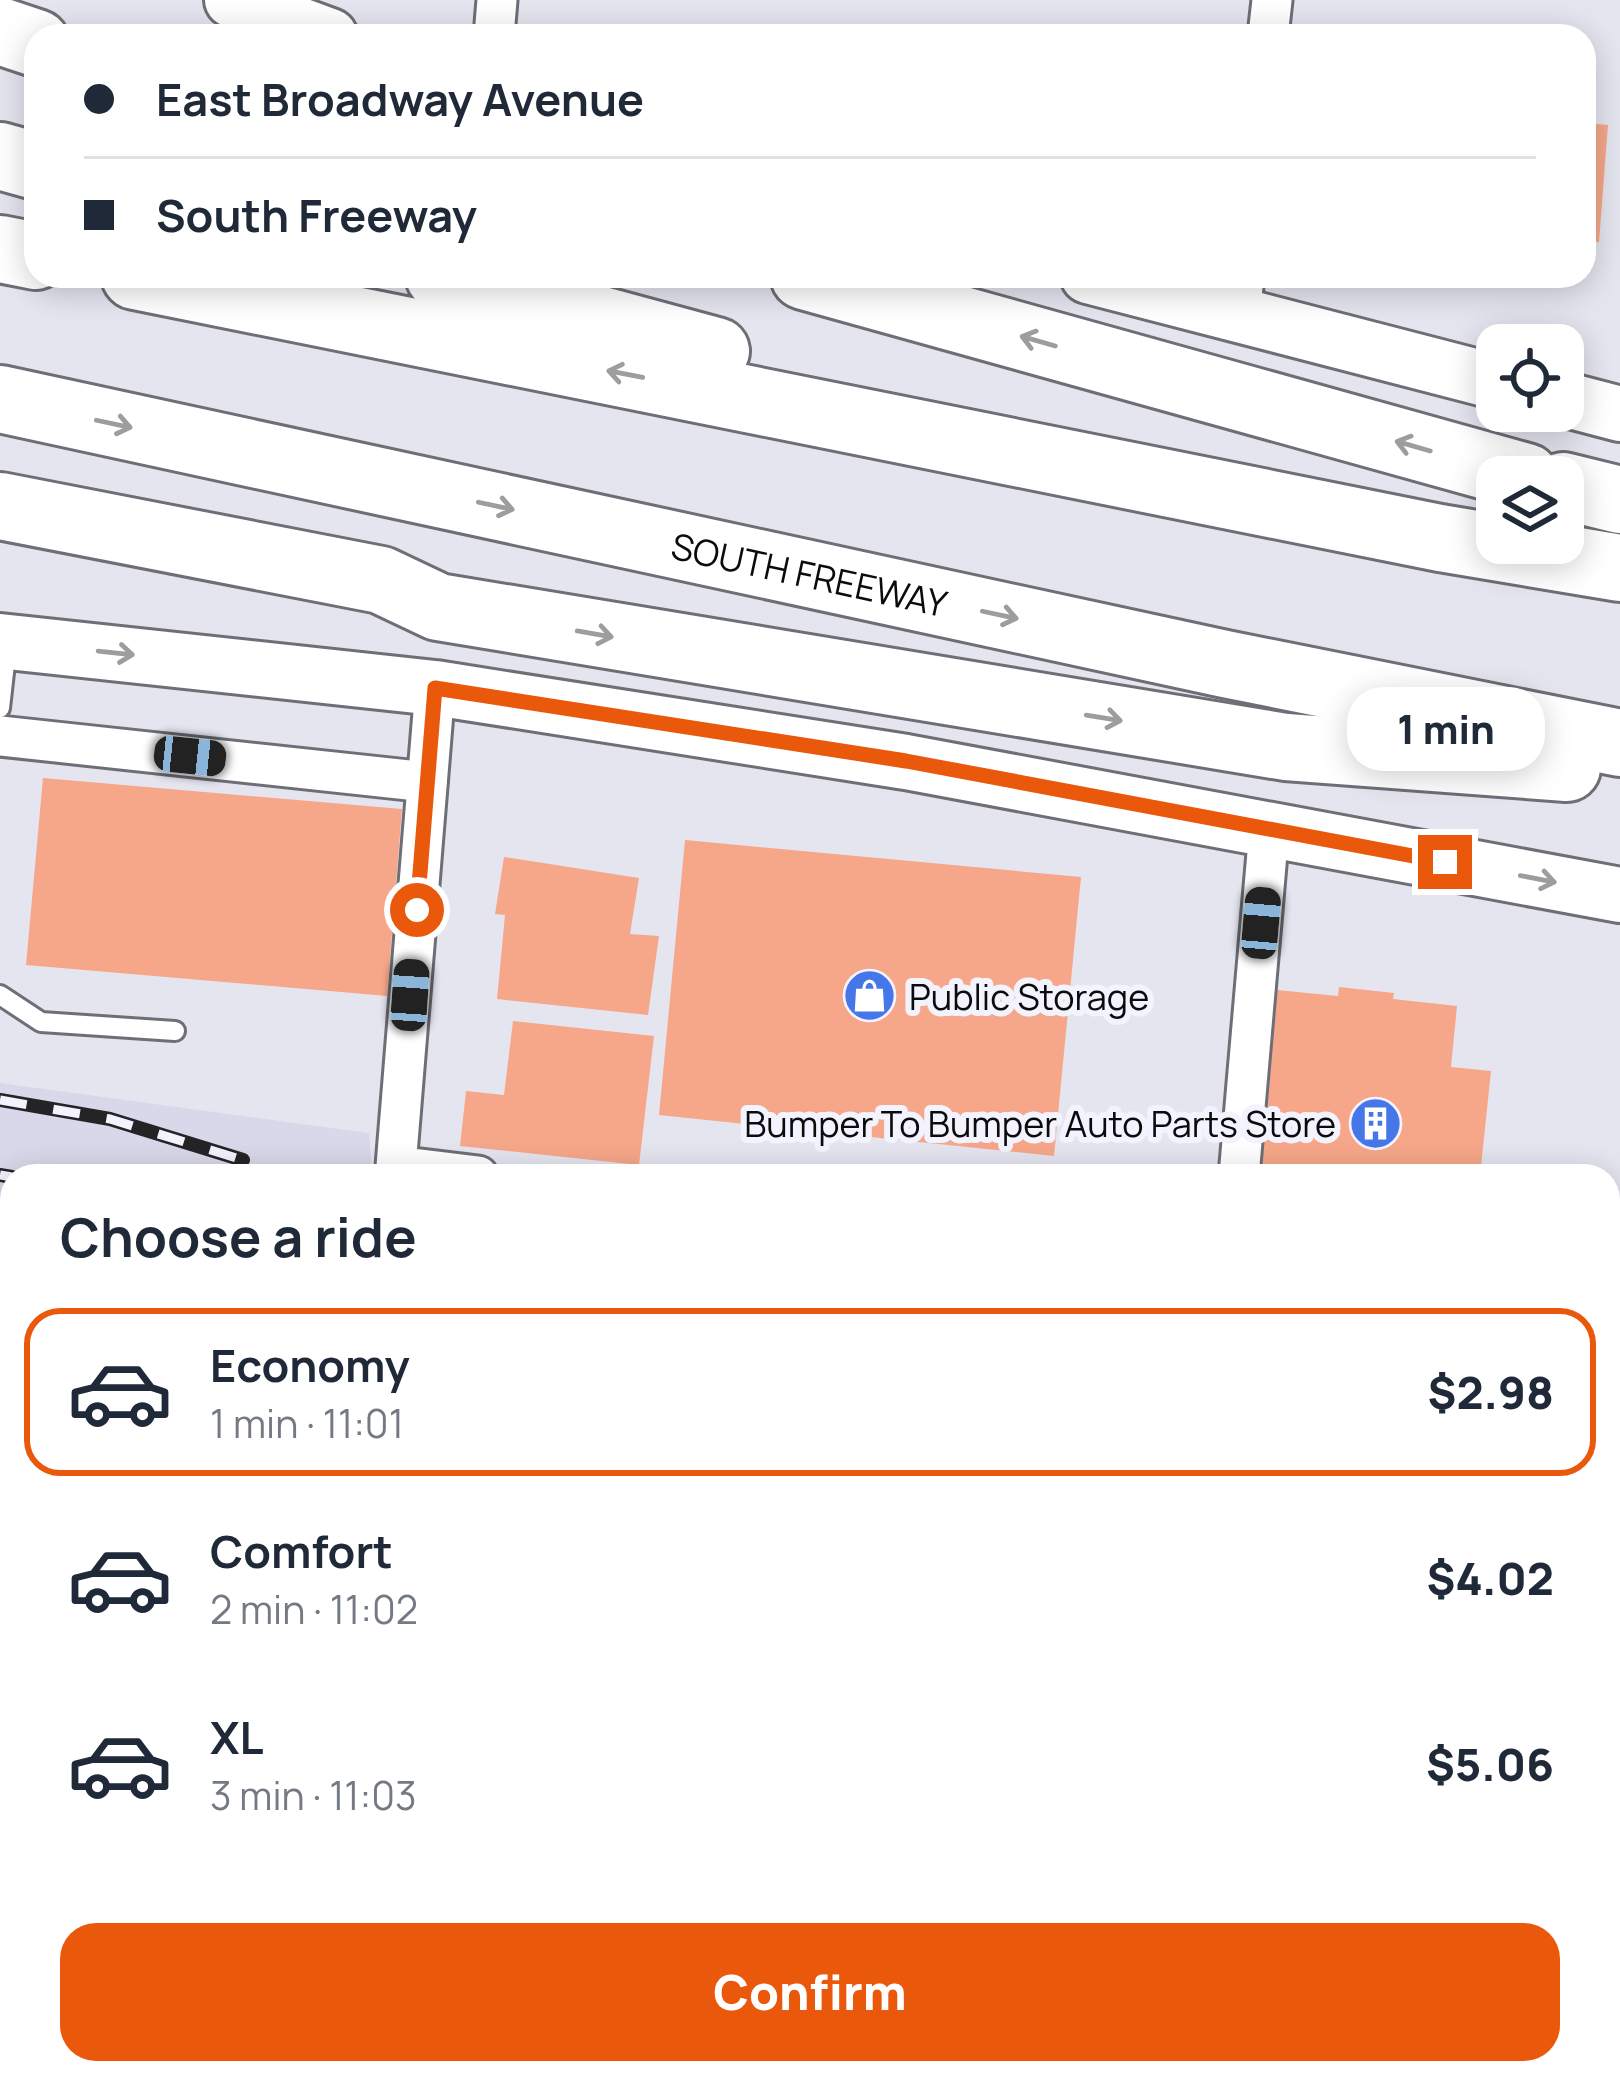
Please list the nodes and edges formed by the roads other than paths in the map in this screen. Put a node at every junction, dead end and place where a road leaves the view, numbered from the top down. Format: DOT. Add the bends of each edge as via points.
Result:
graph roads {
  1 [pos="232,0"];
  2 [pos="297,24"];
  3 [pos="195,288"];
  4 [pos="486,288"];
  5 [pos="847,288"];
  6 [pos="1176,288"];
  7 [pos="1242,297"];
  8 [pos="1476,375"];
  9 [pos="0,399"];
  10 [pos="1584,405"];
  11 [pos="1620,414"];
  12 [pos="1476,463"];
  13 [pos="1584,491"];
  14 [pos="1620,500"];
  15 [pos="0,506"];
  16 [pos="1440,538"];
  17 [pos="0,551"];
  18 [pos="187,555"];
  19 [pos="1620,568"];
  20 [pos="4,641"];
  21 [pos="435,688"];
  22 [pos="0,707"];
  23 [pos="0,736"];
  24 [pos="1620,742"];
  25 [pos="1620,772"];
  26 [pos="427,782"];
  27 [pos="1269,830"];
  28 [pos="1620,895"];
  29 [pos="0,995"];
  30 [pos="175,1031"];
  31 [pos="396,1164"];
  32 [pos="1240,1164"];
  1 -- 2 [label="main road"];
  16 -- 3 [label="highway, one-way"];
  4 -- 16 [label="highway"];
  12 -- 5 [label="highway, one-way"];
  6 -- 7 [label="main road"];
  7 -- 8 [label="main road"];
  9 -- 24 [label="highway, SOUTH FREEWAY, one-way"];
  10 -- 11 [label="main road"];
  13 -- 14 [label="highway"];
  15 -- 18 [label="highway"];
  16 -- 19 [label="highway"];
  17 -- 18 [label="highway"];
  18 -- 25 [label="highway, one-way" via="381,580 439,607 1286,747"];
  20 -- 21 [label="main road, one-way"];
  20 -- 22 [label="lane"];
  21 -- 26 [label="street"];
  21 -- 27 [label="main road" via="906,761"];
  23 -- 26 [label="street"];
  26 -- 31 [label="street"];
  27 -- 28 [label="main road, one-way"];
  27 -- 32 [label="street"];
  29 -- 30 [label="lane" via="41,1022"];
}
